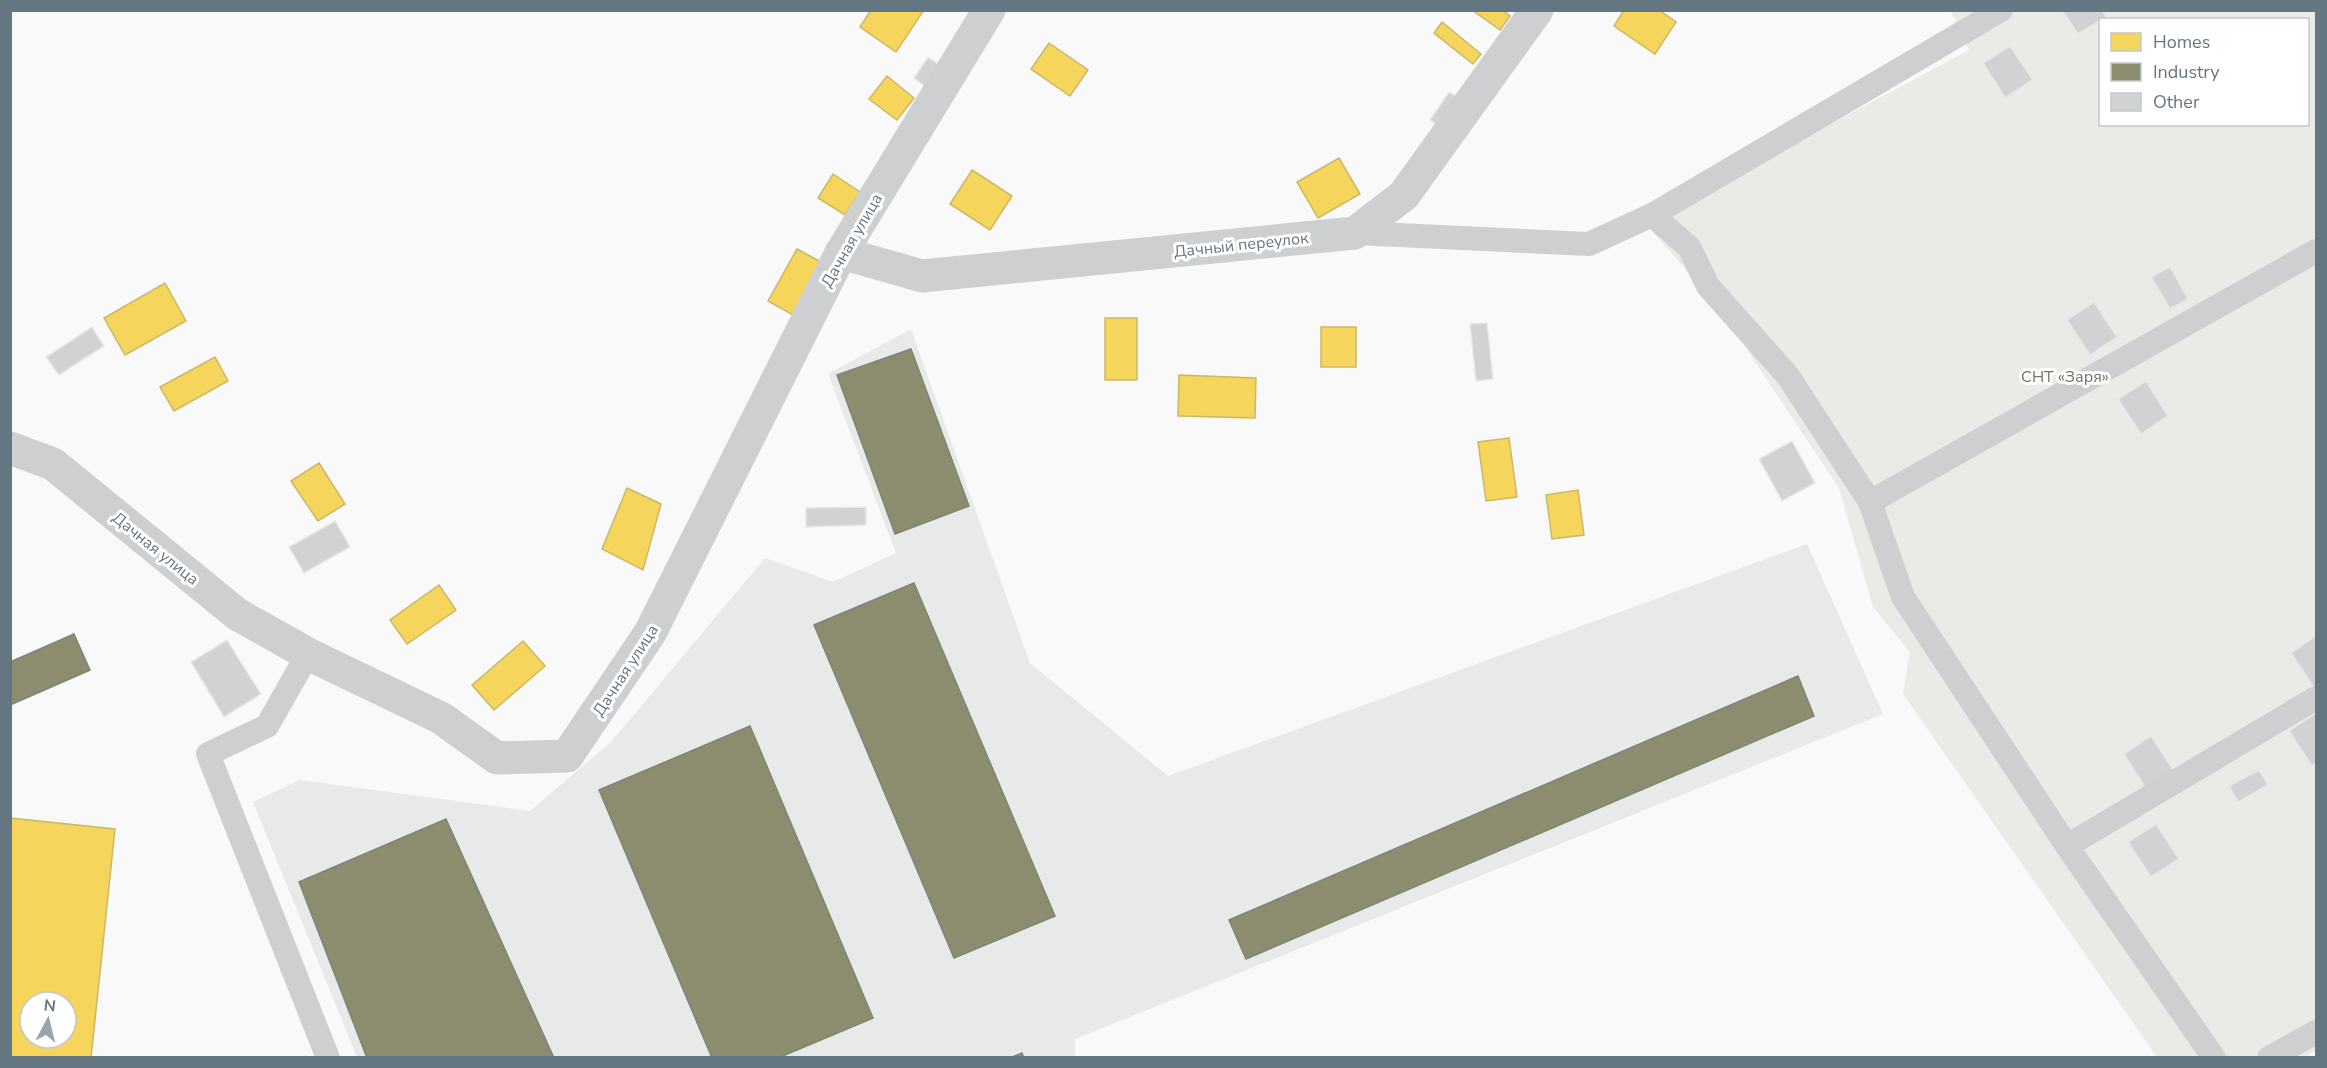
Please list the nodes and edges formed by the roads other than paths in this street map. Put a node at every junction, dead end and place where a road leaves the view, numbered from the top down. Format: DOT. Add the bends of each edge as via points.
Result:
graph roads {
  1 [pos="989,10"];
  2 [pos="1537,10"];
  3 [pos="2001,10"];
  4 [pos="1652,215"];
  5 [pos="1355,233"];
  6 [pos="2316,251"];
  7 [pos="841,253"];
  8 [pos="10,448"];
  9 [pos="1870,502"];
  10 [pos="308,654"];
  11 [pos="2316,698"];
  12 [pos="2067,846"];
  13 [pos="2316,1032"];
  14 [pos="328,1058"];
  15 [pos="2214,1058"];
  16 [pos="2269,1058"];
  1 -- 7 [label="street, Дачная улица"];
  2 -- 5 [label="street" via="1404,195"];
  3 -- 4 [label="lane"];
  4 -- 5 [label="lane" via="1589,244"];
  4 -- 9 [label="lane" via="1689,247 1708,286 1788,376"];
  5 -- 7 [label="street, Дачный переулок" via="922,276"];
  6 -- 9 [label="lane"];
  7 -- 10 [label="street, Дачная улица" via="650,633 567,756 498,758 441,718"];
  8 -- 10 [label="street, Дачная улица" via="53,464 237,614"];
  9 -- 12 [label="lane" via="1903,597"];
  10 -- 14 [label="lane" via="267,726 208,754"];
  11 -- 12 [label="lane"];
  12 -- 15 [label="lane"];
  13 -- 16 [label="lane"];
}
